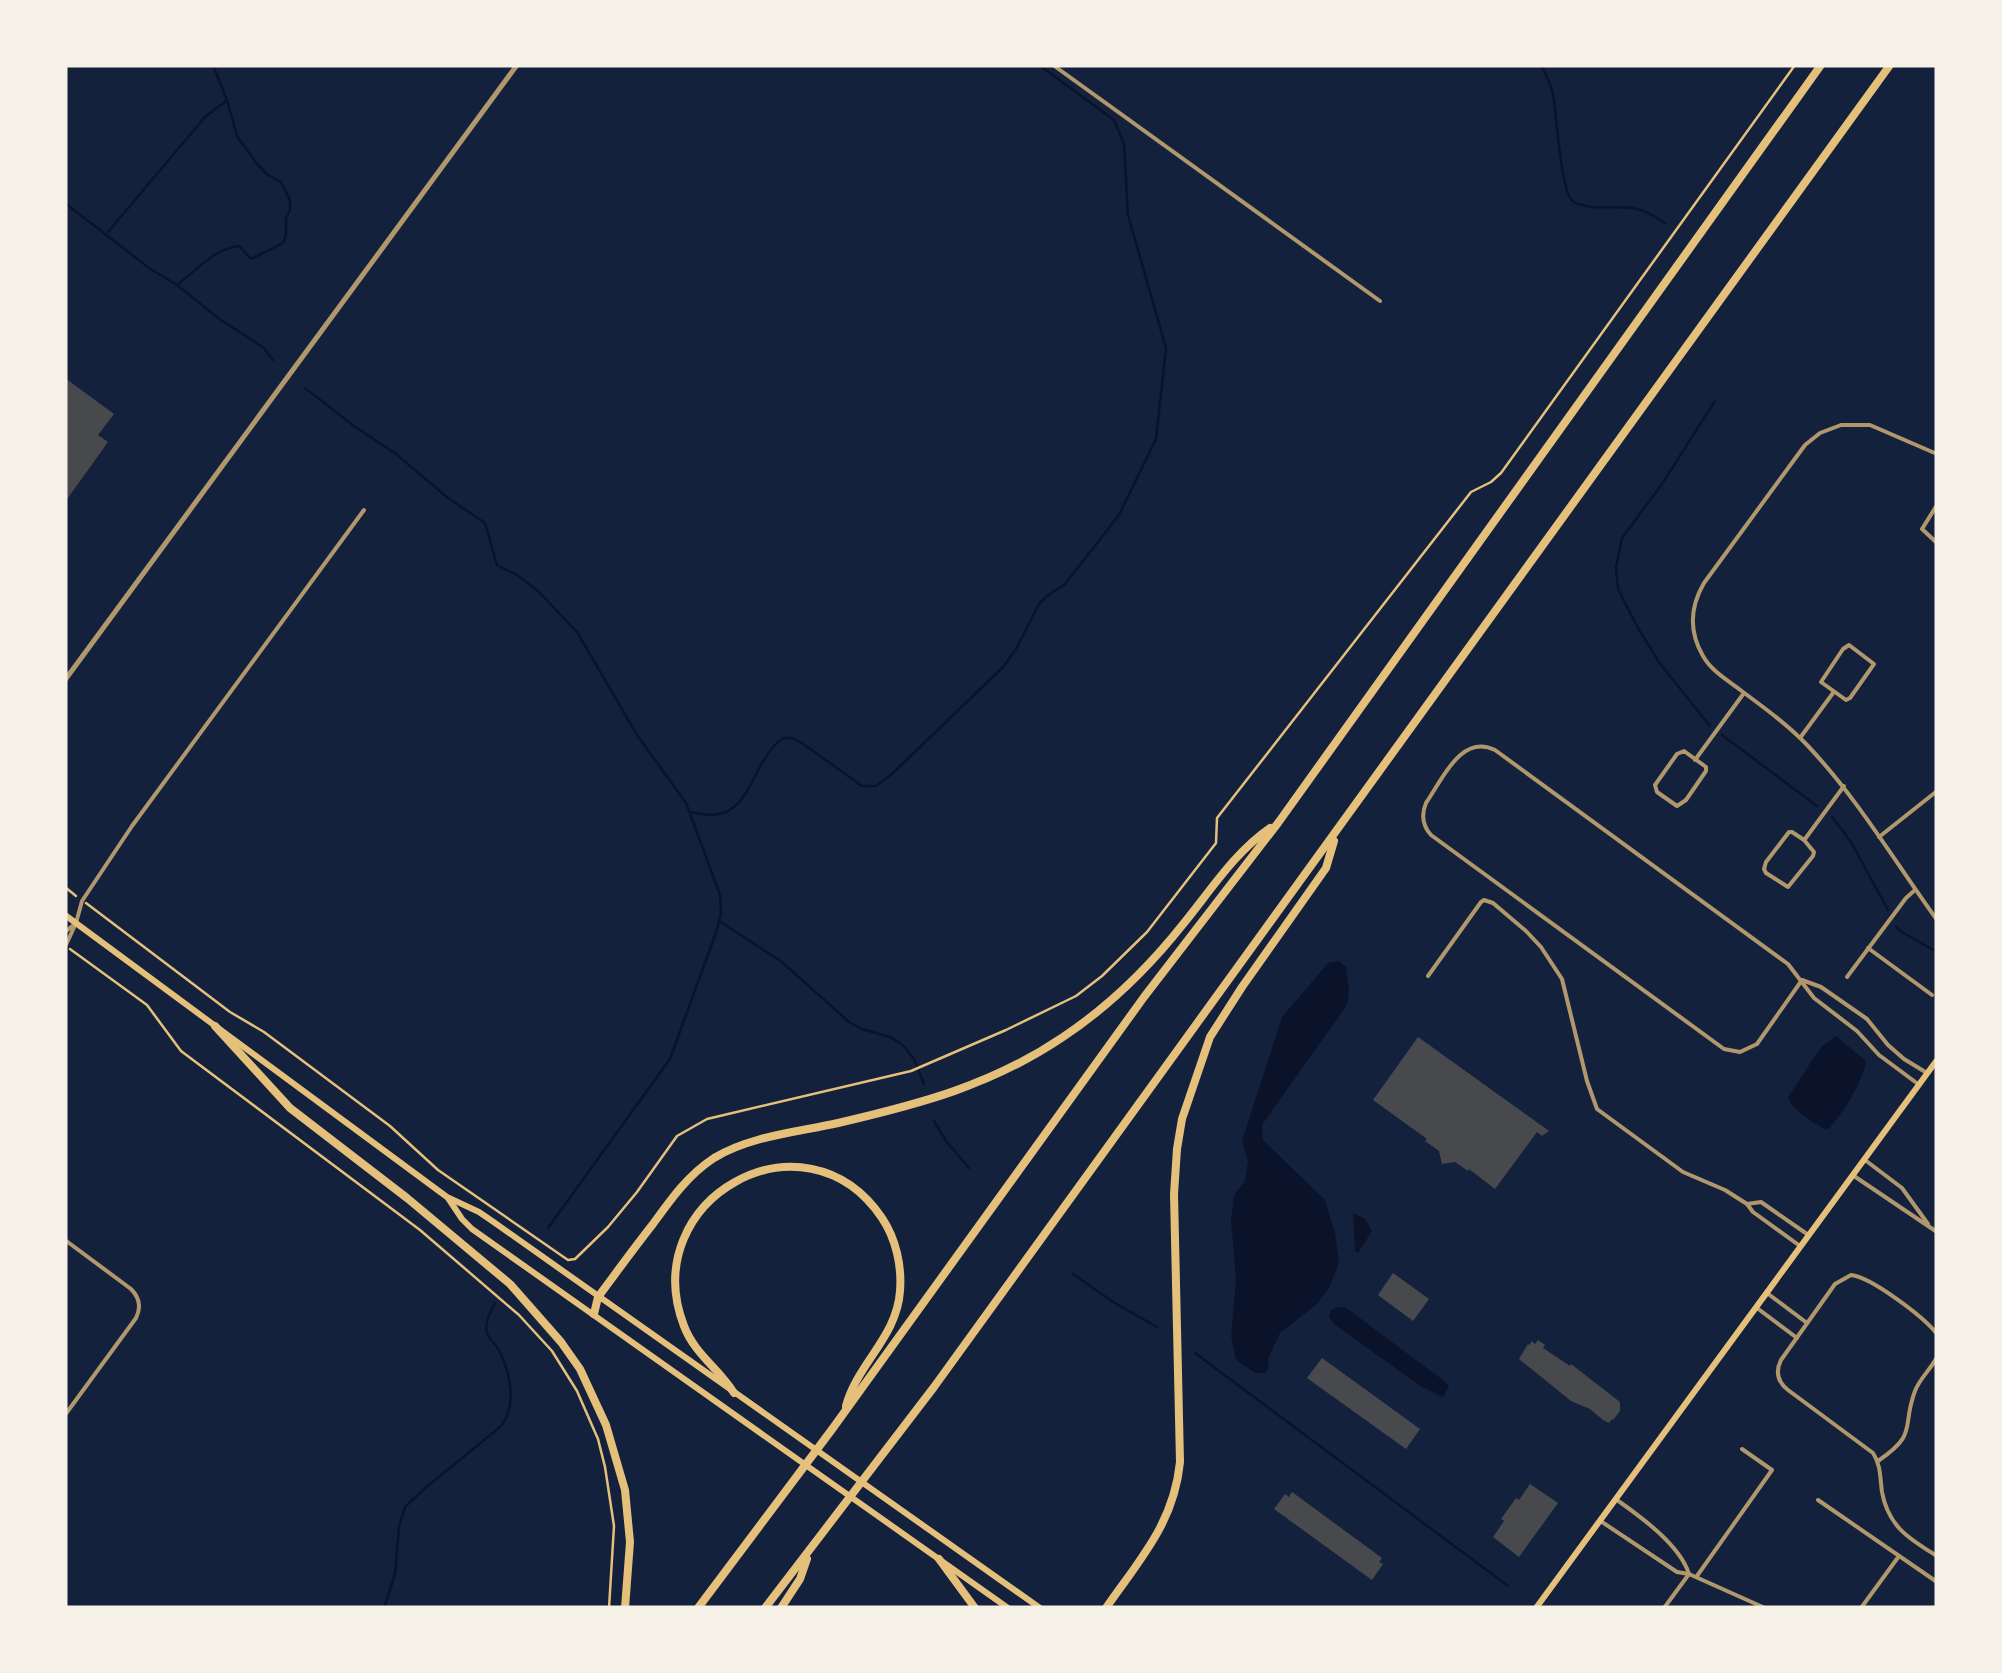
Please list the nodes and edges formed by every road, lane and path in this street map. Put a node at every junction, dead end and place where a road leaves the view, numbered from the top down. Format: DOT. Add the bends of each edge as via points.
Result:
graph roads {
  1 [pos="517,65"];
  2 [pos="1053,65"];
  3 [pos="1794,65"];
  4 [pos="1821,65"];
  5 [pos="1890,65"];
  6 [pos="1380,301"];
  7 [pos="1937,454"];
  8 [pos="1937,505"];
  9 [pos="364,510"];
  10 [pos="1937,543"];
  11 [pos="65,680"];
  12 [pos="1744,692"];
  13 [pos="1833,693"];
  14 [pos="1800,738"];
  15 [pos="1695,760"];
  16 [pos="1844,786"];
  17 [pos="1937,792"];
  18 [pos="1278,823"];
  19 [pos="1337,832"];
  20 [pos="1879,836"];
  21 [pos="1804,840"];
  22 [pos="65,888"];
  23 [pos="1916,890"];
  24 [pos="82,900"];
  25 [pos="65,915"];
  26 [pos="1937,920"];
  27 [pos="76,923"];
  28 [pos="65,932"];
  29 [pos="65,946"];
  30 [pos="1868,948"];
  31 [pos="1428,976"];
  32 [pos="1847,977"];
  33 [pos="1802,980"];
  34 [pos="1932,995"];
  35 [pos="215,1026"];
  36 [pos="1937,1060"];
  37 [pos="1927,1074"];
  38 [pos="1919,1085"];
  39 [pos="1865,1160"];
  40 [pos="1854,1175"];
  41 [pos="447,1197"];
  42 [pos="1746,1204"];
  43 [pos="1931,1228"];
  44 [pos="1937,1232"];
  45 [pos="1810,1236"];
  46 [pos="65,1240"];
  47 [pos="1801,1247"];
  48 [pos="1768,1293"];
  49 [pos="598,1297"];
  50 [pos="1757,1308"];
  51 [pos="594,1314"];
  52 [pos="1807,1323"];
  53 [pos="1937,1334"];
  54 [pos="1797,1338"];
  55 [pos="1937,1357"];
  56 [pos="734,1393"];
  57 [pos="844,1413"];
  58 [pos="65,1414"];
  59 [pos="1742,1450"];
  60 [pos="1878,1460"];
  61 [pos="1616,1499"];
  62 [pos="1818,1500"];
  63 [pos="1600,1521"];
  64 [pos="810,1552"];
  65 [pos="1899,1556"];
  66 [pos="1937,1556"];
  67 [pos="939,1559"];
  68 [pos="1689,1574"];
  69 [pos="1696,1577"];
  70 [pos="1937,1582"];
  71 [pos="609,1608"];
  72 [pos="625,1608"];
  73 [pos="698,1608"];
  74 [pos="765,1608"];
  75 [pos="782,1608"];
  76 [pos="975,1608"];
  77 [pos="1008,1608"];
  78 [pos="1040,1608"];
  79 [pos="1106,1608"];
  80 [pos="1536,1608"];
  81 [pos="1664,1608"];
  82 [pos="1764,1608"];
  83 [pos="1861,1608"];
  1 -- 11 [label="street"];
  2 -- 6 [label="street"];
  3 -- 24 [label="path" via="1501,473 1471,492 1217,818 1216,843 1147,932 1076,996 931,1063 707,1119 677,1136 581,1256 568,1260 438,1170 390,1126"];
  4 -- 18 [label="highway"];
  5 -- 19 [label="highway"];
  7 -- 12 [label="street" via="1859,424 1830,428 1805,445 1693,608 1700,652"];
  8 -- 10 [label="street" via="1922,530"];
  9 -- 24 [label="street"];
  12 -- 14 [label="street"];
  12 -- 15 [label="street"];
  13 -- 13 [label="street" via="1822,680 1843,649 1851,646 1872,661 1848,700"];
  13 -- 14 [label="street"];
  14 -- 16 [label="street"];
  15 -- 15 [label="street" via="1676,754 1657,792 1681,806 1706,771"];
  16 -- 20 [label="street"];
  16 -- 21 [label="street"];
  17 -- 20 [label="street"];
  18 -- 49 [label="highway" via="1248,843 1128,984 1064,1037 966,1089 764,1139 714,1158 681,1186"];
  18 -- 57 [label="highway"];
  19 -- 64 [label="highway"];
  19 -- 79 [label="highway" via="1326,868 1210,1037 1191,1090 1174,1173 1178,1481 1166,1518"];
  20 -- 23 [label="street"];
  21 -- 21 [label="street" via="1789,832 1764,865 1785,886 1813,856"];
  22 -- 24 [label="path"];
  23 -- 26 [label="street"];
  23 -- 30 [label="street"];
  24 -- 27 [label="street"];
  25 -- 27 [label="main road"];
  27 -- 28 [label="street"];
  27 -- 29 [label="street"];
  27 -- 35 [label="main road"];
  29 -- 71 [label="path" via="147,1005 182,1051 433,1241 552,1350 577,1391 606,1467 614,1526"];
  30 -- 32 [label="street"];
  30 -- 34 [label="street"];
  31 -- 42 [label="street" via="1481,902 1493,903 1526,930 1562,979 1597,1109 1683,1172"];
  33 -- 33 [label="street" via="1488,746 1462,752 1426,803 1430,835 1724,1050 1756,1044"];
  33 -- 37 [label="street" via="1866,1019"];
  33 -- 38 [label="street" via="1814,998"];
  35 -- 41 [label="main road"];
  35 -- 72 [label="highway" via="290,1108 510,1284 561,1342 606,1426 625,1490"];
  36 -- 37 [label="main road"];
  37 -- 38 [label="main road"];
  38 -- 39 [label="main road"];
  39 -- 40 [label="main road"];
  39 -- 43 [label="street" via="1902,1188"];
  40 -- 43 [label="street"];
  40 -- 45 [label="main road"];
  41 -- 49 [label="main road" via="479,1212"];
  41 -- 51 [label="main road" via="472,1229"];
  42 -- 45 [label="street" via="1761,1202"];
  42 -- 47 [label="street"];
  43 -- 44 [label="street"];
  45 -- 47 [label="main road"];
  46 -- 58 [label="street" via="131,1288 140,1309"];
  47 -- 48 [label="main road"];
  48 -- 50 [label="main road"];
  48 -- 52 [label="street"];
  49 -- 51 [label="highway"];
  49 -- 56 [label="main road"];
  50 -- 54 [label="street"];
  50 -- 61 [label="main road"];
  51 -- 67 [label="main road"];
  52 -- 53 [label="street" via="1850,1274 1866,1278"];
  52 -- 54 [label="street"];
  54 -- 60 [label="street" via="1779,1363 1781,1383"];
  55 -- 60 [label="street" via="1914,1393 1904,1439"];
  56 -- 57 [label="highway" via="684,1327 676,1289 682,1244 697,1214 730,1183 762,1170 811,1170 866,1199 888,1228 898,1260 900,1293 892,1324"];
  56 -- 78 [label="main road"];
  57 -- 73 [label="highway"];
  59 -- 69 [label="street" via="1772,1470"];
  60 -- 66 [label="street" via="1891,1519"];
  61 -- 63 [label="main road"];
  61 -- 68 [label="street" via="1652,1527"];
  62 -- 65 [label="street"];
  63 -- 68 [label="street"];
  63 -- 80 [label="main road"];
  64 -- 74 [label="highway"];
  64 -- 75 [label="highway"];
  65 -- 70 [label="street"];
  65 -- 83 [label="street"];
  67 -- 76 [label="highway"];
  67 -- 77 [label="main road"];
  68 -- 69 [label="street"];
  68 -- 81 [label="street"];
  69 -- 82 [label="street"];
}
